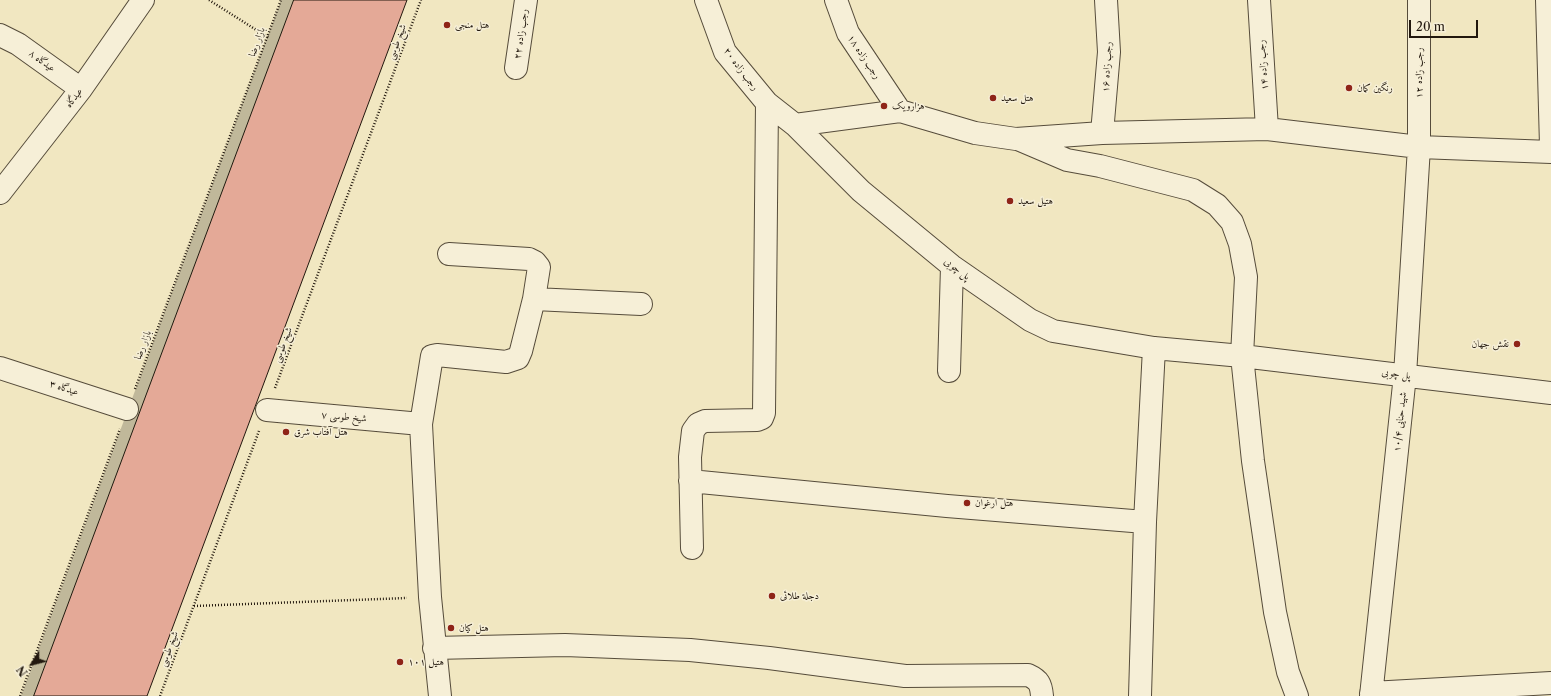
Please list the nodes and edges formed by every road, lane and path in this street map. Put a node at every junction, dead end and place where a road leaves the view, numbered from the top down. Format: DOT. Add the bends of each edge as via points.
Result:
graph roads {
  1 [pos="143,0"];
  2 [pos="209,0"];
  3 [pos="281,0"];
  4 [pos="421,0"];
  5 [pos="526,0"];
  6 [pos="706,0"];
  7 [pos="836,0"];
  8 [pos="1106,0"];
  9 [pos="1259,0"];
  10 [pos="1419,0"];
  11 [pos="1547,0"];
  12 [pos="0,35"];
  13 [pos="268,38"];
  14 [pos="516,68"];
  15 [pos="82,89"];
  16 [pos="767,103"];
  17 [pos="900,111"];
  18 [pos="795,125"];
  19 [pos="1268,129"];
  20 [pos="1102,133"];
  21 [pos="1016,138"];
  22 [pos="1551,146"];
  23 [pos="1419,147"];
  24 [pos="1551,152"];
  25 [pos="0,193"];
  26 [pos="449,254"];
  27 [pos="952,266"];
  28 [pos="534,299"];
  29 [pos="642,304"];
  30 [pos="1154,348"];
  31 [pos="1242,356"];
  32 [pos="0,368"];
  33 [pos="948,371"];
  34 [pos="1405,375"];
  35 [pos="1551,392"];
  36 [pos="127,409"];
  37 [pos="267,410"];
  38 [pos="421,424"];
  39 [pos="690,481"];
  40 [pos="1145,522"];
  41 [pos="692,548"];
  42 [pos="430,597"];
  43 [pos="194,606"];
  44 [pos="434,648"];
  45 [pos="1551,683"];
  46 [pos="1371,694"];
  47 [pos="20,696"];
  48 [pos="160,696"];
  49 [pos="440,696"];
  50 [pos="1042,696"];
  51 [pos="1140,696"];
  52 [pos="1297,696"];
  1 -- 15 [label="street, عیدگاه"];
  2 -- 13 [label="path"];
  3 -- 13 [label="path, بازار رضا"];
  4 -- 37 [label="path, شیخ طوسی"];
  5 -- 14 [label="street, رجب زاده ۲۲"];
  6 -- 16 [label="street, رجب زاده ۲۰" via="725,52"];
  7 -- 17 [label="street, رجب زاده ۱۸" via="848,33"];
  8 -- 20 [label="street, رجب زاده ۱۶" via="1109,52"];
  9 -- 19 [label="street, رجب زاده ۱۴"];
  10 -- 23 [label="street, رجب زاده ۱۲"];
  11 -- 22 [label="street"];
  12 -- 15 [label="street, عیدگاه ۸" via="18,44"];
  13 -- 36 [label="path, بازار رضا"];
  15 -- 25 [label="street, عیدگاه"];
  16 -- 18 [label="street, رجب زاده ۲۰"];
  16 -- 39 [label="street" via="764,413 762,418 757,420 705,421 698,424 694,431 690,456"];
  17 -- 18 [label="street"];
  17 -- 21 [label="street" via="975,133"];
  18 -- 27 [label="street, پل چوبی" via="862,191"];
  19 -- 20 [label="street"];
  19 -- 23 [label="street"];
  20 -- 21 [label="street"];
  21 -- 31 [label="street" via="1067,160 1193,190 1217,205 1232,222 1240,244 1246,277"];
  23 -- 24 [label="street"];
  23 -- 34 [label="street, شهید حنایی ۱۰/۴"];
  26 -- 28 [label="street" via="529,259 535,262 539,266"];
  27 -- 30 [label="street, پل چوبی" via="1030,320 1053,331"];
  27 -- 33 [label="street"];
  28 -- 29 [label="street"];
  28 -- 38 [label="street" via="518,358 506,362 432,356"];
  30 -- 31 [label="street, پل چوبی"];
  30 -- 40 [label="street"];
  31 -- 34 [label="street, پل چوبی"];
  31 -- 52 [label="street" via="1253,462 1275,612 1288,672"];
  32 -- 36 [label="street, عیدگاه ۳"];
  34 -- 35 [label="street, پل چوبی"];
  34 -- 46 [label="street, شهید حنایی ۱۰/۴"];
  36 -- 47 [label="path, بازار رضا"];
  37 -- 38 [label="street, شیخ طوسی ۷"];
  37 -- 43 [label="path, شیخ طوسی"];
  38 -- 42 [label="street"];
  39 -- 40 [label="street"];
  39 -- 41 [label="street"];
  40 -- 51 [label="street"];
  42 -- 43 [label="path"];
  42 -- 44 [label="street"];
  43 -- 48 [label="path, شیخ طوسی"];
  44 -- 49 [label="street"];
  44 -- 50 [label="street" via="565,645 690,650 905,676 1028,675 1037,679"];
  45 -- 46 [label="street"];
}
